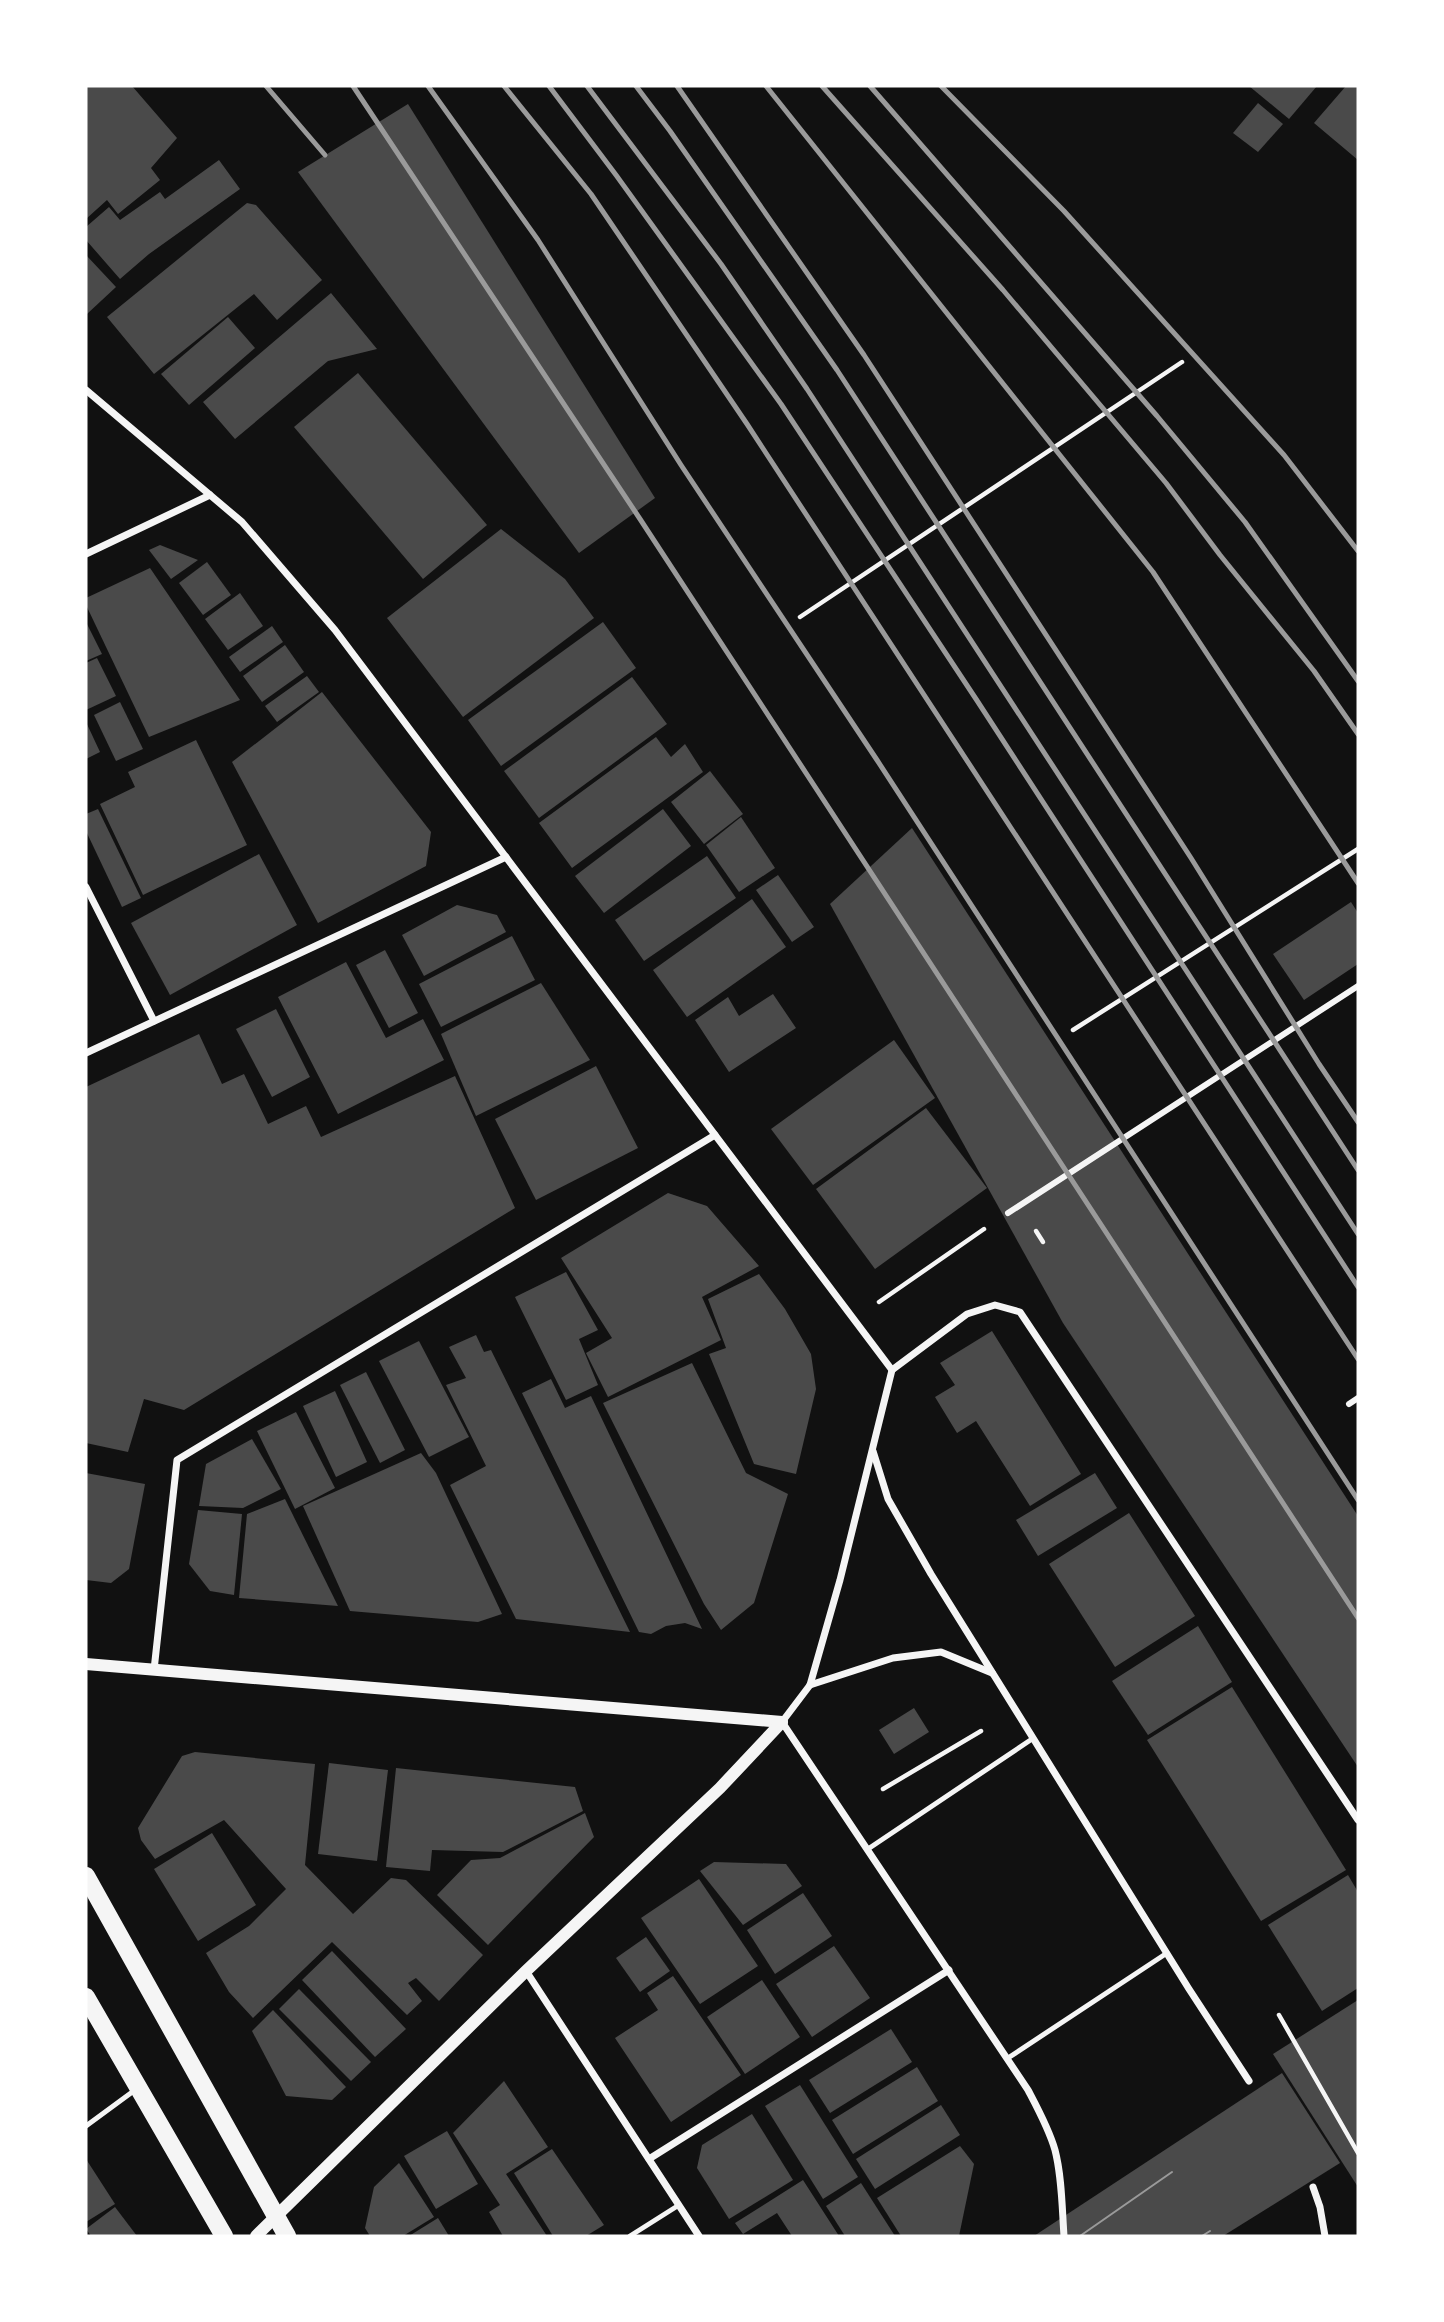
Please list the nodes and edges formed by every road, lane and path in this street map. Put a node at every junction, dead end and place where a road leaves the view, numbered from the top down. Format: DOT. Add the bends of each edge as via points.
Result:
graph roads {
  1 [pos="1182,362"];
  2 [pos="86,390"];
  3 [pos="210,495"];
  4 [pos="86,554"];
  5 [pos="800,617"];
  6 [pos="1358,849"];
  7 [pos="506,857"];
  8 [pos="86,887"];
  9 [pos="1358,986"];
  10 [pos="154,1021"];
  11 [pos="1073,1030"];
  12 [pos="86,1053"];
  13 [pos="715,1135"];
  14 [pos="1008,1213"];
  15 [pos="867,1299"];
  16 [pos="892,1370"];
  17 [pos="1358,1398"];
  18 [pos="1349,1404"];
  19 [pos="873,1448"];
  20 [pos="86,1664"];
  21 [pos="154,1671"];
  22 [pos="992,1673"];
  23 [pos="810,1685"];
  24 [pos="782,1722"];
  25 [pos="981,1731"];
  26 [pos="1032,1739"];
  27 [pos="883,1789"];
  28 [pos="1358,1820"];
  29 [pos="868,1849"];
  30 [pos="86,1877"];
  31 [pos="1167,1952"];
  32 [pos="949,1970"];
  33 [pos="526,1971"];
  34 [pos="86,1997"];
  35 [pos="1279,2015"];
  36 [pos="1007,2058"];
  37 [pos="1249,2081"];
  38 [pos="138,2088"];
  39 [pos="86,2126"];
  40 [pos="1358,2153"];
  41 [pos="649,2159"];
  42 [pos="1313,2187"];
  43 [pos="679,2205"];
  44 [pos="276,2216"];
  45 [pos="223,2236"];
  46 [pos="256,2236"];
  47 [pos="287,2236"];
  48 [pos="630,2236"];
  49 [pos="699,2236"];
  50 [pos="1064,2236"];
  51 [pos="1325,2236"];
  1 -- 5 [label="path"];
  2 -- 3 [label="street"];
  3 -- 4 [label="street"];
  3 -- 7 [label="street" via="242,523 335,629"];
  6 -- 11 [label="path"];
  7 -- 10 [label="street"];
  7 -- 13 [label="street"];
  8 -- 10 [label="street"];
  9 -- 14 [label="street"];
  10 -- 12 [label="street"];
  13 -- 16 [label="street"];
  13 -- 21 [label="street" via="177,1461"];
  14 -- 15 [label="path" via="880,1302"];
  16 -- 19 [label="street"];
  16 -- 28 [label="street" via="967,1314 996,1305 1020,1312"];
  17 -- 18 [label="street"];
  19 -- 22 [label="street" via="888,1499"];
  19 -- 23 [label="street"];
  20 -- 21 [label="street"];
  21 -- 24 [label="street"];
  22 -- 23 [label="street" via="941,1652 893,1658"];
  22 -- 26 [label="street"];
  23 -- 24 [label="street"];
  24 -- 29 [label="street"];
  24 -- 33 [label="street" via="720,1788"];
  25 -- 27 [label="path"];
  26 -- 29 [label="lane"];
  26 -- 31 [label="street"];
  29 -- 32 [label="street"];
  30 -- 44 [label="main road"];
  31 -- 36 [label="lane"];
  31 -- 37 [label="street"];
  32 -- 36 [label="street"];
  32 -- 41 [label="street"];
  33 -- 41 [label="street"];
  33 -- 44 [label="street"];
  34 -- 38 [label="main road"];
  35 -- 40 [label="path"];
  36 -- 50 [label="street" via="1028,2090 1055,2151"];
  38 -- 39 [label="lane"];
  38 -- 45 [label="main road"];
  41 -- 43 [label="street"];
  42 -- 51 [label="street"];
  43 -- 48 [label="lane"];
  43 -- 49 [label="street"];
  44 -- 46 [label="street"];
  44 -- 47 [label="main road"];
}
